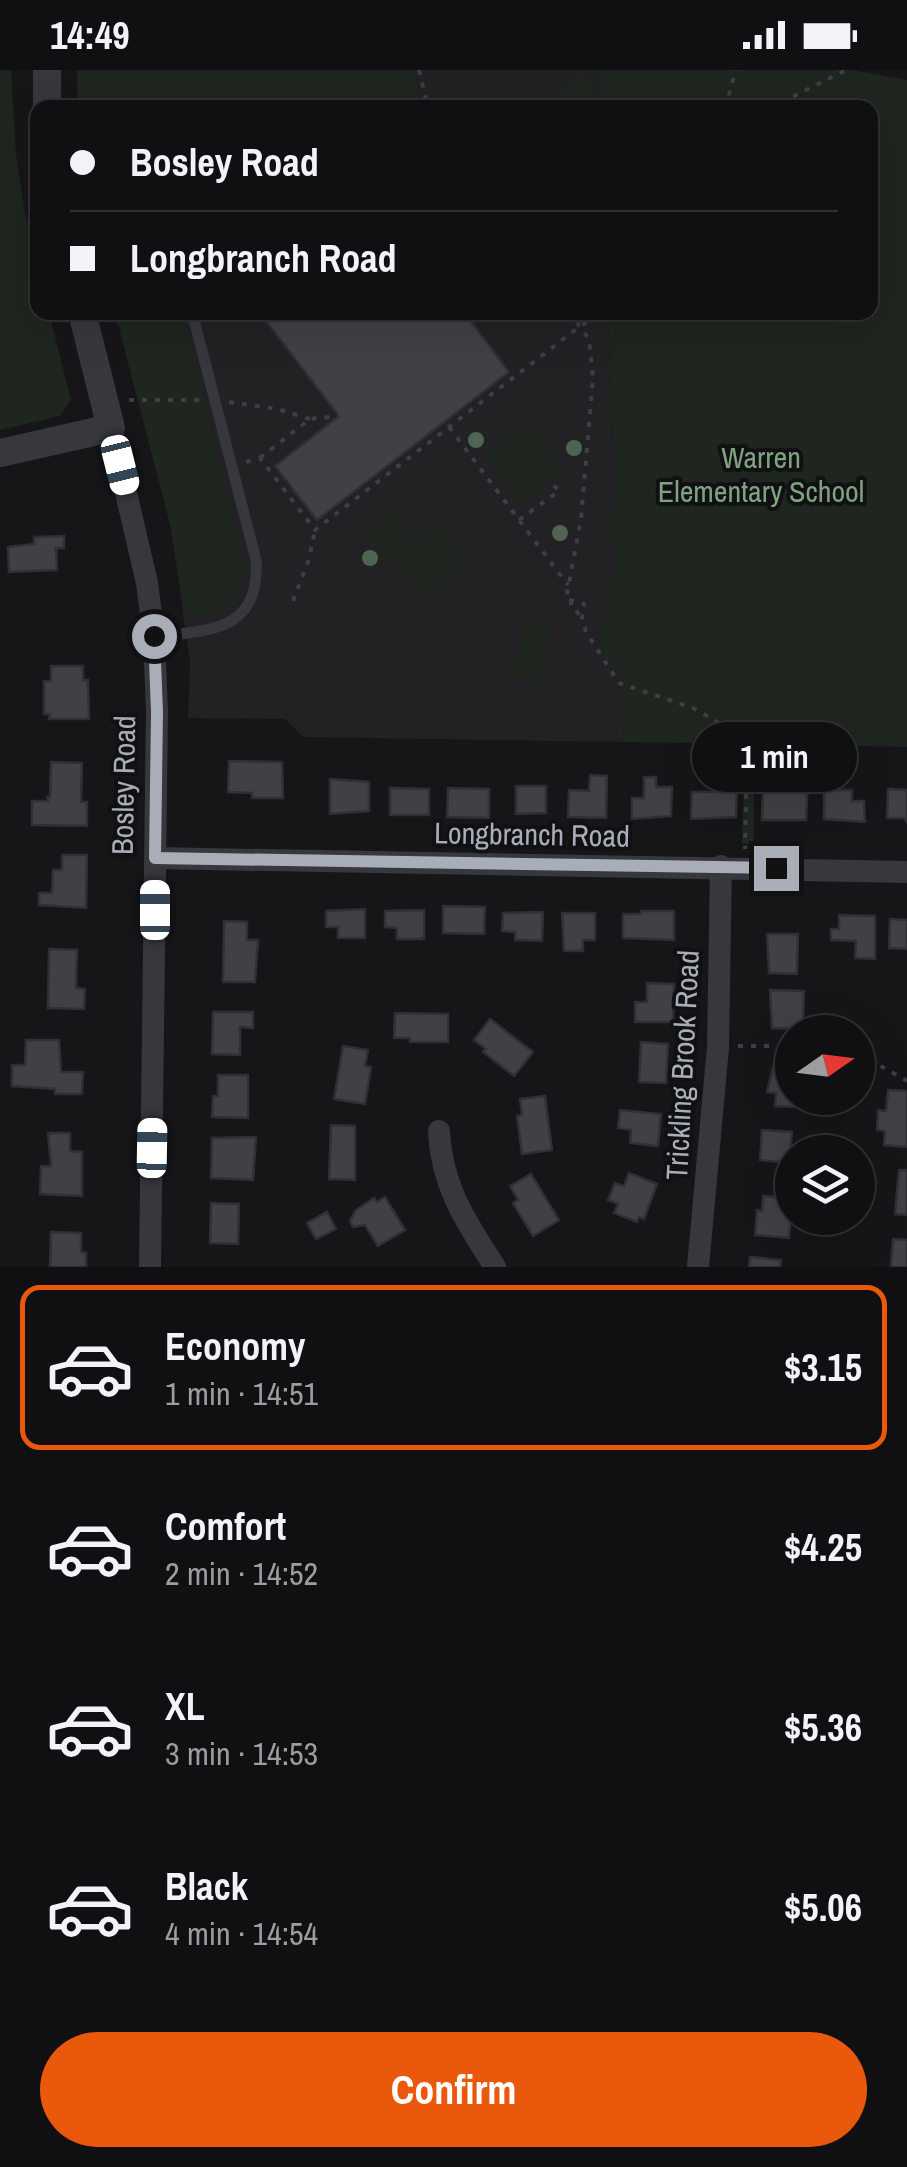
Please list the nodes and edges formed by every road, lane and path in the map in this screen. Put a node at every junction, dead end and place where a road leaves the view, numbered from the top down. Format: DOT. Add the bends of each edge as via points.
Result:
graph roads {
  1 [pos="46,70"];
  2 [pos="420,70"];
  3 [pos="736,70"];
  4 [pos="846,70"];
  5 [pos="47,100"];
  6 [pos="426,100"];
  7 [pos="727,100"];
  8 [pos="786,100"];
  9 [pos="84,320"];
  10 [pos="194,320"];
  11 [pos="575,320"];
  12 [pos="590,320"];
  13 [pos="580,326"];
  14 [pos="339,416"];
  15 [pos="449,427"];
  16 [pos="110,428"];
  17 [pos="0,453"];
  18 [pos="260,458"];
  19 [pos="232,466"];
  20 [pos="551,482"];
  21 [pos="519,520"];
  22 [pos="316,530"];
  23 [pos="568,585"];
  24 [pos="571,600"];
  25 [pos="293,601"];
  26 [pos="583,615"];
  27 [pos="154,636"];
  28 [pos="745,849"];
  29 [pos="155,858"];
  30 [pos="721,866"];
  31 [pos="907,872"];
  32 [pos="738,1046"];
  33 [pos="775,1046"];
  34 [pos="875,1063"];
  35 [pos="907,1081"];
  36 [pos="439,1130"];
  37 [pos="150,1267"];
  38 [pos="494,1267"];
  39 [pos="698,1267"];
  1 -- 5 [label="street"];
  2 -- 6 [label="path"];
  3 -- 7 [label="path"];
  4 -- 8 [label="path"];
  9 -- 16 [label="street, Bosley Road"];
  10 -- 19 [label="lane"];
  11 -- 13 [label="path"];
  12 -- 13 [label="path"];
  13 -- 15 [label="path"];
  13 -- 23 [label="path" via="589,339 594,377"];
  14 -- 18 [label="path" via="310,419"];
  15 -- 21 [label="path"];
  15 -- 22 [label="path"];
  16 -- 17 [label="street"];
  16 -- 27 [label="street, Bosley Road"];
  18 -- 19 [label="path"];
  18 -- 22 [label="path"];
  19 -- 27 [label="lane" via="256,560 251,602 220,627"];
  20 -- 21 [label="path" via="559,491"];
  21 -- 23 [label="path"];
  22 -- 25 [label="path"];
  23 -- 24 [label="path"];
  24 -- 26 [label="path"];
  24 -- 26 [label="path" via="584,604"];
  26 -- 28 [label="path" via="586,632 619,682 693,708 744,738"];
  27 -- 29 [label="street, Bosley Road"];
  29 -- 30 [label="street, Longbranch Road"];
  29 -- 37 [label="street, Bosley Road"];
  30 -- 31 [label="street, Longbranch Road"];
  30 -- 39 [label="street, Trickling Brook Road" via="718,1047"];
  32 -- 33 [label="path"];
  34 -- 35 [label="path"];
  36 -- 38 [label="street" via="445,1180"];
}
